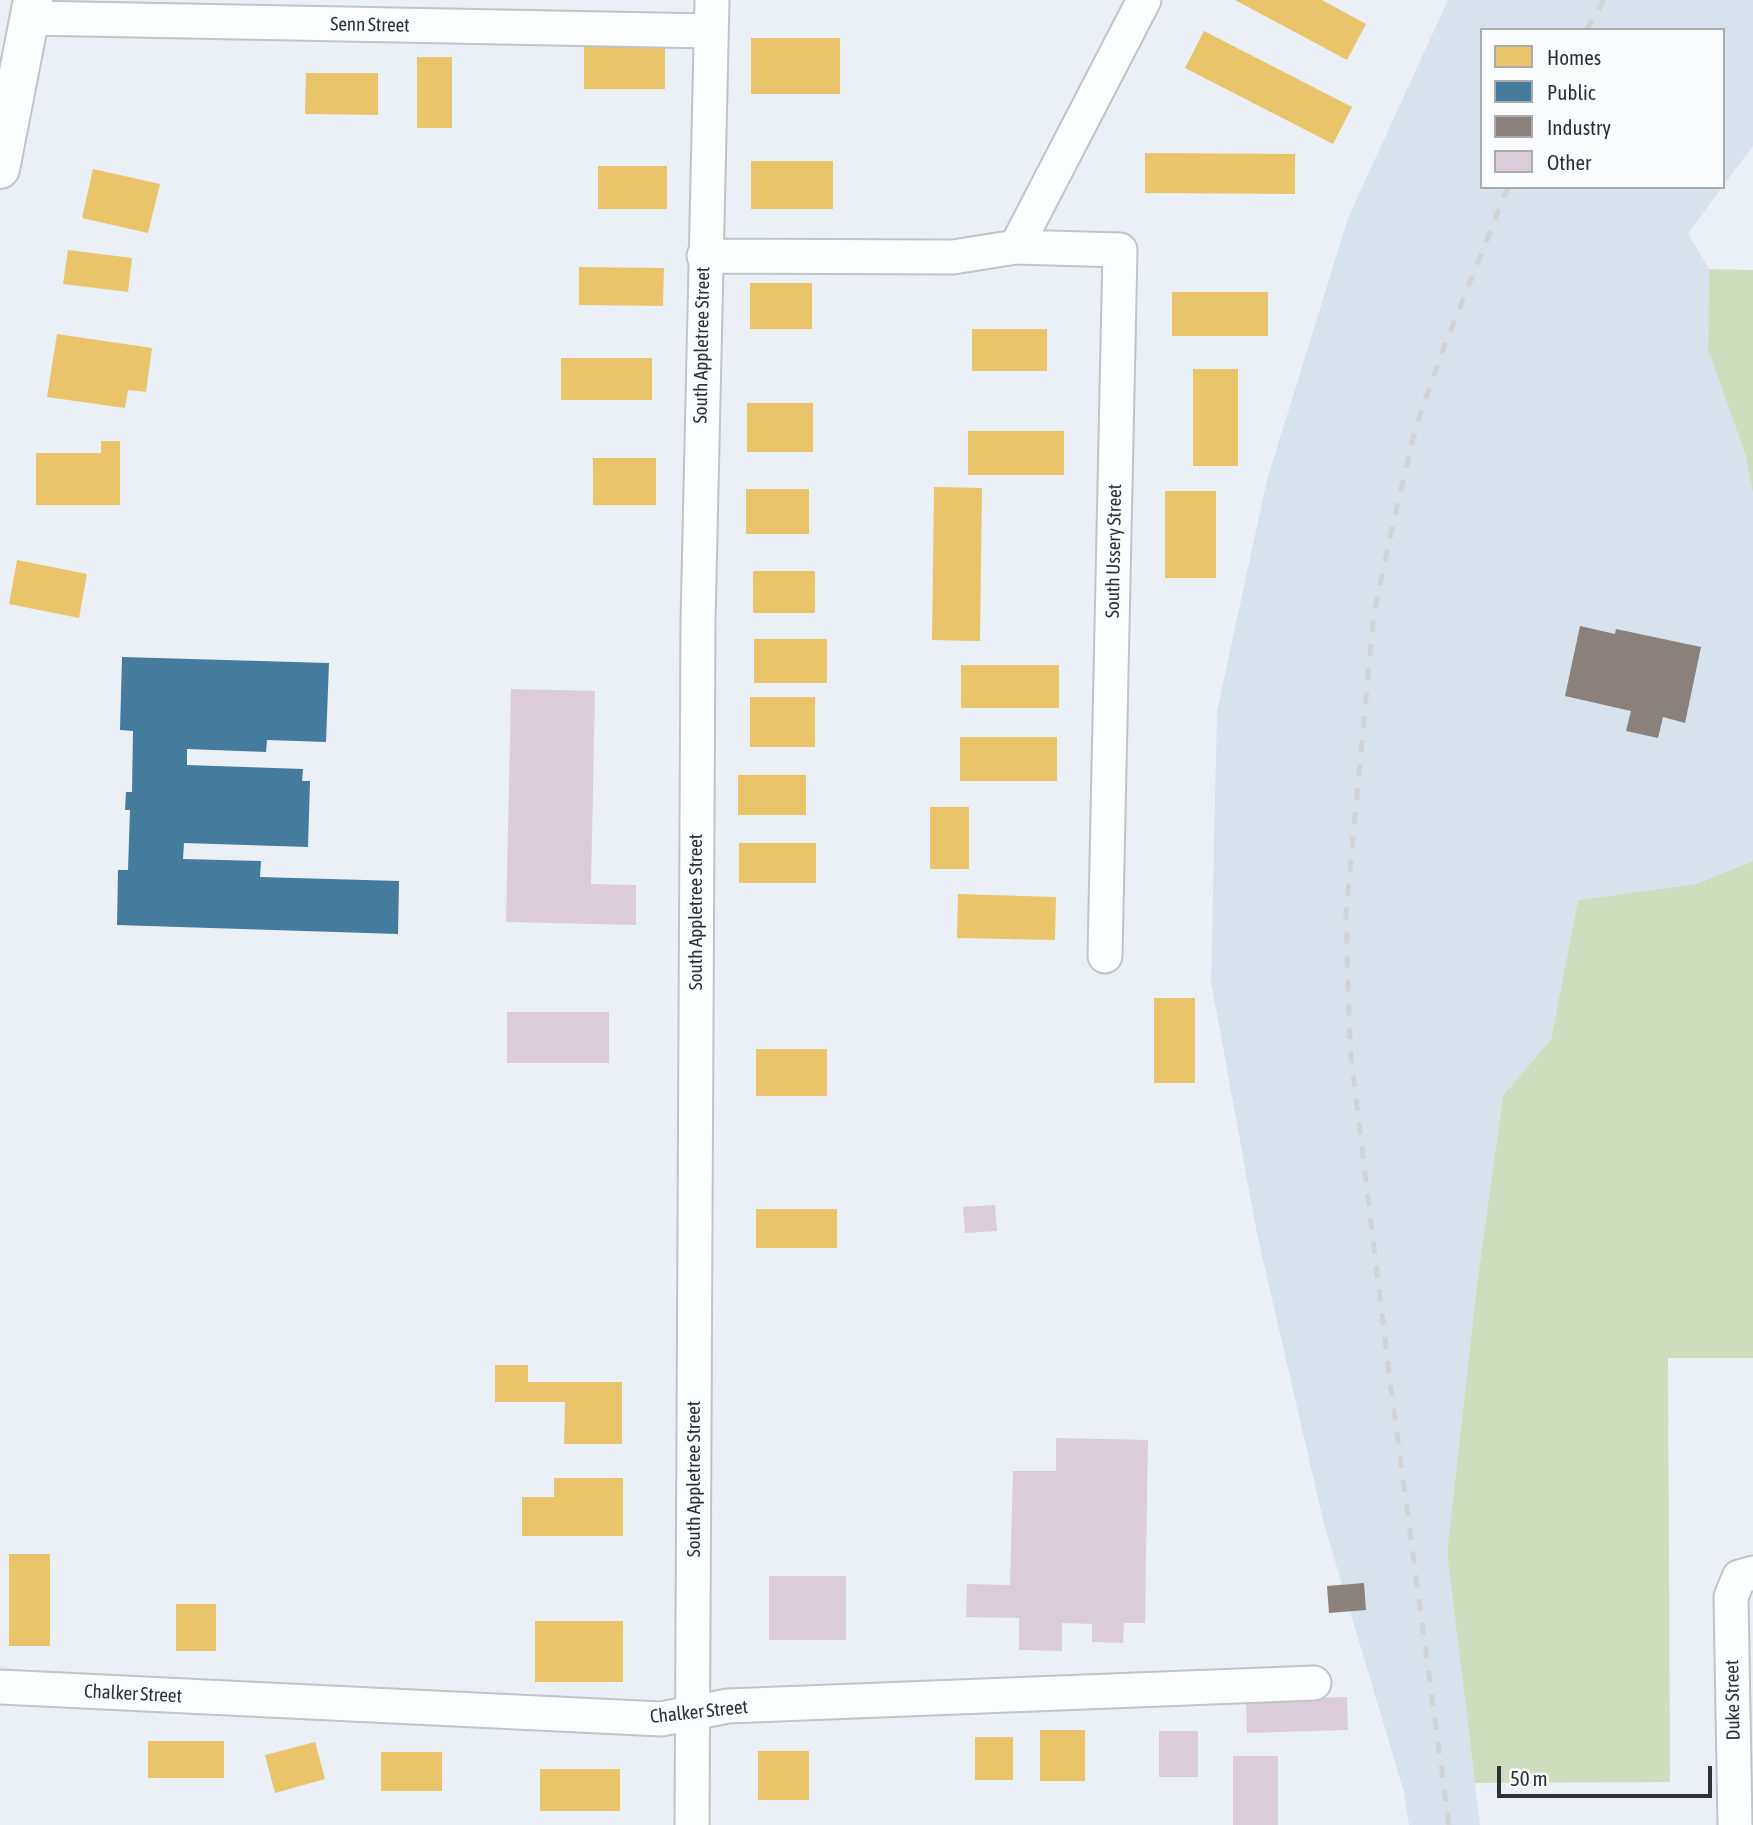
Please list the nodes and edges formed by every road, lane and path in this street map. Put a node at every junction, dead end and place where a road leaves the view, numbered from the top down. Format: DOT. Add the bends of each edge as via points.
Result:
graph roads {
  1 [pos="1144,0"];
  2 [pos="31,9"];
  3 [pos="711,15"];
  4 [pos="0,169"];
  5 [pos="1016,247"];
  6 [pos="704,256"];
  7 [pos="1105,956"];
  8 [pos="1746,1575"];
  9 [pos="1314,1683"];
  10 [pos="0,1687"];
  11 [pos="693,1713"];
  12 [pos="692,1825"];
  13 [pos="1734,1825"];
  1 -- 5 [label="street"];
  2 -- 3 [label="street, Senn Street"];
  2 -- 4 [label="street"];
  3 -- 6 [label="street, South Appletree Street"];
  5 -- 6 [label="street, South Ussery Street" via="953,257"];
  5 -- 7 [label="street, South Ussery Street" via="1120,250"];
  6 -- 11 [label="street, South Appletree Street"];
  8 -- 13 [label="street, Duke Street" via="1731,1597"];
  9 -- 11 [label="street, Chalker Street" via="728,1706"];
  10 -- 11 [label="street, Chalker Street" via="661,1719"];
  11 -- 12 [label="street, South Appletree Street"];
}
